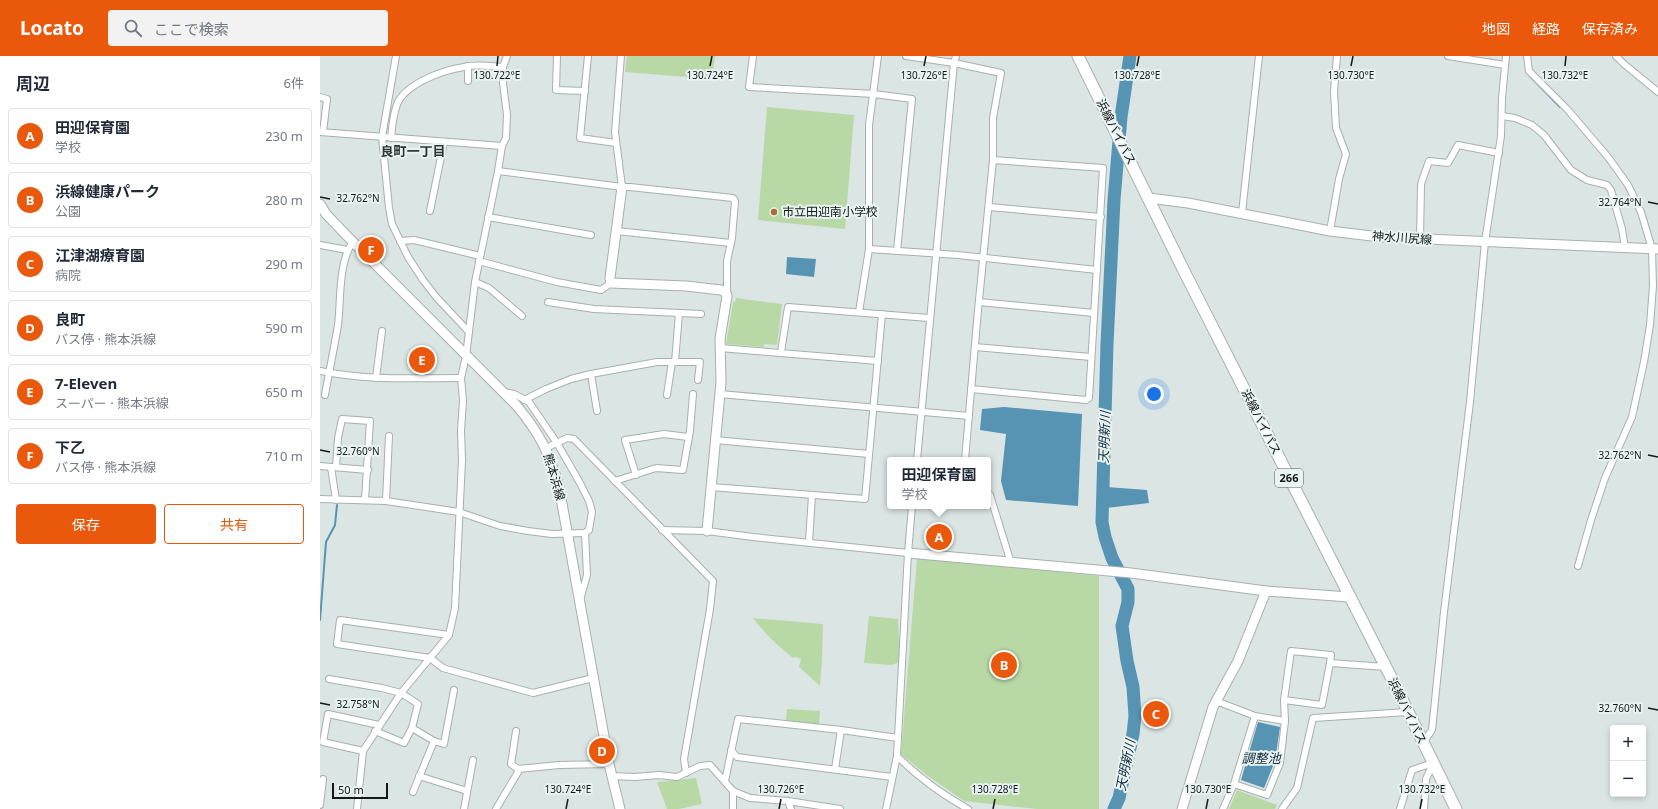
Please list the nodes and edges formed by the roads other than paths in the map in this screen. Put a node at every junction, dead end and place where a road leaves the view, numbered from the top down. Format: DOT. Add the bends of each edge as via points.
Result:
graph roads {
  1 [pos="396,56"];
  2 [pos="507,56"];
  3 [pos="556,56"];
  4 [pos="588,56"];
  5 [pos="621,56"];
  6 [pos="752,56"];
  7 [pos="878,56"];
  8 [pos="906,56"];
  9 [pos="956,56"];
  10 [pos="1078,56"];
  11 [pos="1259,56"];
  12 [pos="1337,56"];
  13 [pos="1448,56"];
  14 [pos="1506,56"];
  15 [pos="1527,56"];
  16 [pos="1616,56"];
  17 [pos="916,57"];
  18 [pos="954,63"];
  19 [pos="1505,65"];
  20 [pos="468,66"];
  21 [pos="503,67"];
  22 [pos="468,81"];
  23 [pos="585,92"];
  24 [pos="1658,92"];
  25 [pos="874,94"];
  26 [pos="320,98"];
  27 [pos="1502,116"];
  28 [pos="322,132"];
  29 [pos="382,137"];
  30 [pos="391,138"];
  31 [pos="444,142"];
  32 [pos="616,143"];
  33 [pos="502,146"];
  34 [pos="1499,153"];
  35 [pos="993,160"];
  36 [pos="498,171"];
  37 [pos="622,187"];
  38 [pos="1149,198"];
  39 [pos="320,204"];
  40 [pos="989,207"];
  41 [pos="430,211"];
  42 [pos="1242,213"];
  43 [pos="488,217"];
  44 [pos="1100,217"];
  45 [pos="616,231"];
  46 [pos="1330,231"];
  47 [pos="591,235"];
  48 [pos="1420,240"];
  49 [pos="353,242"];
  50 [pos="400,242"];
  51 [pos="731,242"];
  52 [pos="1485,242"];
  53 [pos="320,245"];
  54 [pos="1625,248"];
  55 [pos="869,249"];
  56 [pos="1655,249"];
  57 [pos="347,250"];
  58 [pos="896,251"];
  59 [pos="936,254"];
  60 [pos="479,258"];
  61 [pos="983,258"];
  62 [pos="1097,270"];
  63 [pos="475,282"];
  64 [pos="611,283"];
  65 [pos="727,296"];
  66 [pos="548,302"];
  67 [pos="979,302"];
  68 [pos="859,312"];
  69 [pos="679,313"];
  70 [pos="1094,313"];
  71 [pos="701,314"];
  72 [pos="882,314"];
  73 [pos="522,316"];
  74 [pos="929,318"];
  75 [pos="382,331"];
  76 [pos="469,332"];
  77 [pos="975,347"];
  78 [pos="720,348"];
  79 [pos="781,352"];
  80 [pos="466,356"];
  81 [pos="1092,357"];
  82 [pos="878,361"];
  83 [pos="674,362"];
  84 [pos="320,371"];
  85 [pos="329,373"];
  86 [pos="591,374"];
  87 [pos="376,378"];
  88 [pos="461,378"];
  89 [pos="698,380"];
  90 [pos="971,389"];
  91 [pos="503,392"];
  92 [pos="693,394"];
  93 [pos="720,394"];
  94 [pos="325,395"];
  95 [pos="667,395"];
  96 [pos="524,400"];
  97 [pos="873,408"];
  98 [pos="597,411"];
  99 [pos="922,413"];
  100 [pos="969,416"];
  101 [pos="389,436"];
  102 [pos="688,437"];
  103 [pos="716,440"];
  104 [pos="557,444"];
  105 [pos="546,448"];
  106 [pos="869,454"];
  107 [pos="917,457"];
  108 [pos="965,457"];
  109 [pos="320,466"];
  110 [pos="333,467"];
  111 [pos="368,470"];
  112 [pos="636,475"];
  113 [pos="615,481"];
  114 [pos="711,486"];
  115 [pos="812,495"];
  116 [pos="991,498"];
  117 [pos="320,499"];
  118 [pos="336,500"];
  119 [pos="365,500"];
  120 [pos="386,501"];
  121 [pos="912,509"];
  122 [pos="459,512"];
  123 [pos="662,530"];
  124 [pos="707,531"];
  125 [pos="585,533"];
  126 [pos="567,535"];
  127 [pos="809,542"];
  128 [pos="908,553"];
  129 [pos="1011,563"];
  130 [pos="1578,566"];
  131 [pos="1266,591"];
  132 [pos="1349,598"];
  133 [pos="579,601"];
  134 [pos="449,635"];
  135 [pos="430,658"];
  136 [pos="1330,662"];
  137 [pos="1386,667"];
  138 [pos="593,678"];
  139 [pos="329,679"];
  140 [pos="454,690"];
  141 [pos="401,693"];
  142 [pos="1284,700"];
  143 [pos="1216,701"];
  144 [pos="1408,712"];
  145 [pos="1255,716"];
  146 [pos="1285,721"];
  147 [pos="380,725"];
  148 [pos="412,728"];
  149 [pos="841,730"];
  150 [pos="375,731"];
  151 [pos="516,732"];
  152 [pos="898,738"];
  153 [pos="434,741"];
  154 [pos="1423,743"];
  155 [pos="731,750"];
  156 [pos="363,751"];
  157 [pos="897,756"];
  158 [pos="737,757"];
  159 [pos="473,760"];
  160 [pos="1433,763"];
  161 [pos="609,764"];
  162 [pos="728,764"];
  163 [pos="518,769"];
  164 [pos="835,769"];
  165 [pos="686,773"];
  166 [pos="420,776"];
  167 [pos="612,776"];
  168 [pos="892,777"];
  169 [pos="323,778"];
  170 [pos="725,781"];
  171 [pos="1234,784"];
  172 [pos="467,790"];
  173 [pos="733,791"];
  174 [pos="413,792"];
  175 [pos="788,801"];
  176 [pos="320,805"];
  177 [pos="357,809"];
  178 [pos="464,809"];
  179 [pos="496,809"];
  180 [pos="620,809"];
  181 [pos="732,809"];
  182 [pos="791,809"];
  183 [pos="840,809"];
  184 [pos="886,809"];
  185 [pos="968,809"];
  186 [pos="1182,809"];
  187 [pos="1223,809"];
  188 [pos="1282,809"];
  189 [pos="1400,809"];
  190 [pos="1424,809"];
  191 [pos="1456,809"];
  1 -- 29 [label="street"];
  2 -- 21 [label="street"];
  3 -- 23 [label="street" via="556,90"];
  4 -- 23 [label="street"];
  5 -- 32 [label="street"];
  6 -- 25 [label="street" via="750,86"];
  7 -- 25 [label="street"];
  8 -- 17 [label="street"];
  9 -- 18 [label="street"];
  10 -- 38 [label="highway, 浜線バイパス / 266"];
  11 -- 42 [label="street"];
  12 -- 46 [label="street" via="1334,91 1336,128 1346,154"];
  13 -- 19 [label="street"];
  14 -- 19 [label="street"];
  15 -- 56 [label="street" via="1529,71 1567,109 1628,185"];
  16 -- 24 [label="street"];
  17 -- 18 [label="street"];
  18 -- 35 [label="street" via="1001,73 993,118"];
  18 -- 59 [label="street"];
  19 -- 27 [label="street"];
  20 -- 21 [label="street"];
  20 -- 22 [label="street"];
  20 -- 30 [label="street" via="430,78 404,93 396,108"];
  21 -- 33 [label="street" via="507,115 506,138"];
  23 -- 32 [label="street" via="580,138"];
  25 -- 55 [label="street" via="869,125"];
  25 -- 58 [label="street" via="912,99"];
  26 -- 28 [label="street" via="327,99"];
  27 -- 34 [label="street"];
  27 -- 54 [label="street" via="1532,125 1544,135 1571,170 1587,180 1607,185 1611,190"];
  28 -- 29 [label="street"];
  29 -- 30 [label="street"];
  29 -- 50 [label="street" via="389,208 392,224"];
  30 -- 31 [label="street"];
  31 -- 33 [label="street"];
  31 -- 41 [label="street"];
  32 -- 37 [label="street"];
  33 -- 36 [label="street"];
  34 -- 48 [label="street" via="1458,145 1448,163 1428,161 1422,184"];
  34 -- 52 [label="street"];
  35 -- 40 [label="street"];
  35 -- 44 [label="street" via="1103,168"];
  36 -- 37 [label="street"];
  36 -- 43 [label="street"];
  37 -- 45 [label="main road"];
  37 -- 51 [label="street" via="733,198 735,201"];
  38 -- 42 [label="main road, 神水川尻線"];
  38 -- 132 [label="highway, 浜線バイパス / 266"];
  39 -- 49 [label="main road, 熊本浜線" via="326,214"];
  40 -- 44 [label="street"];
  40 -- 61 [label="street"];
  42 -- 46 [label="main road, 神水川尻線"];
  43 -- 47 [label="street"];
  43 -- 60 [label="street"];
  44 -- 62 [label="street"];
  45 -- 51 [label="street"];
  45 -- 64 [label="main road"];
  46 -- 48 [label="main road, 神水川尻線"];
  48 -- 52 [label="main road, 神水川尻線"];
  49 -- 57 [label="street"];
  49 -- 80 [label="main road, 熊本浜線"];
  50 -- 60 [label="street" via="414,240"];
  50 -- 76 [label="street" via="437,298"];
  51 -- 65 [label="street" via="727,262"];
  52 -- 54 [label="main road, 神水川尻線"];
  52 -- 154 [label="street" via="1470,402 1432,730"];
  53 -- 57 [label="street"];
  54 -- 56 [label="main road, 神水川尻線"];
  55 -- 58 [label="street"];
  55 -- 68 [label="street"];
  56 -- 130 [label="street" via="1650,325 1632,417 1605,478"];
  57 -- 85 [label="street" via="338,326"];
  58 -- 59 [label="street"];
  59 -- 61 [label="street"];
  59 -- 74 [label="street"];
  60 -- 63 [label="street"];
  60 -- 64 [label="street" via="557,282 601,290"];
  61 -- 62 [label="street"];
  61 -- 67 [label="street"];
  62 -- 70 [label="street"];
  63 -- 73 [label="street" via="489,288"];
  63 -- 76 [label="street"];
  64 -- 65 [label="main road" via="686,286 721,290"];
  65 -- 78 [label="main road"];
  66 -- 69 [label="street" via="594,309"];
  67 -- 70 [label="street"];
  67 -- 77 [label="street"];
  68 -- 72 [label="street"];
  68 -- 79 [label="street" via="788,308"];
  69 -- 71 [label="street"];
  69 -- 83 [label="street"];
  70 -- 81 [label="street"];
  72 -- 74 [label="street"];
  72 -- 82 [label="street"];
  74 -- 99 [label="street"];
  75 -- 87 [label="street"];
  76 -- 80 [label="street"];
  77 -- 81 [label="street"];
  77 -- 90 [label="street"];
  78 -- 79 [label="street"];
  78 -- 93 [label="main road"];
  79 -- 82 [label="street"];
  80 -- 88 [label="street"];
  80 -- 91 [label="main road, 熊本浜線"];
  81 -- 90 [label="street" via="1089,398 1086,400"];
  82 -- 97 [label="street"];
  83 -- 86 [label="street" via="657,362"];
  83 -- 89 [label="street" via="700,362"];
  83 -- 95 [label="street"];
  84 -- 85 [label="street"];
  85 -- 87 [label="street"];
  85 -- 94 [label="street"];
  86 -- 96 [label="street" via="558,384"];
  86 -- 98 [label="street"];
  87 -- 88 [label="street"];
  88 -- 122 [label="street" via="463,400"];
  90 -- 100 [label="street"];
  91 -- 96 [label="street" via="514,394"];
  91 -- 105 [label="main road, 熊本浜線" via="532,424"];
  92 -- 102 [label="street"];
  93 -- 97 [label="street"];
  93 -- 103 [label="main road"];
  96 -- 104 [label="street" via="536,410"];
  97 -- 99 [label="street"];
  97 -- 106 [label="street"];
  99 -- 100 [label="street"];
  99 -- 107 [label="street"];
  100 -- 108 [label="street"];
  101 -- 120 [label="street"];
  102 -- 112 [label="street" via="683,470 656,468"];
  102 -- 112 [label="street" via="664,434 625,440"];
  103 -- 106 [label="street"];
  103 -- 114 [label="main road"];
  104 -- 105 [label="street"];
  104 -- 113 [label="street" via="568,438 574,439"];
  104 -- 125 [label="street" via="589,500 592,512"];
  105 -- 126 [label="main road, 熊本浜線" via="559,487"];
  106 -- 115 [label="street" via="865,499"];
  109 -- 110 [label="street"];
  110 -- 111 [label="street"];
  110 -- 111 [label="street" via="342,419 370,421"];
  110 -- 118 [label="street"];
  111 -- 119 [label="street"];
  112 -- 113 [label="street"];
  113 -- 123 [label="street"];
  114 -- 115 [label="street"];
  114 -- 124 [label="main road"];
  115 -- 127 [label="street"];
  116 -- 129 [label="street"];
  117 -- 118 [label="street"];
  118 -- 119 [label="street"];
  119 -- 120 [label="street"];
  120 -- 122 [label="street"];
  121 -- 128 [label="street"];
  122 -- 126 [label="street" via="507,527"];
  122 -- 134 [label="street" via="455,608"];
  123 -- 124 [label="street"];
  123 -- 165 [label="street" via="713,581 684,760"];
  124 -- 127 [label="street"];
  125 -- 126 [label="street"];
  125 -- 133 [label="street" via="588,564"];
  126 -- 133 [label="main road, 熊本浜線"];
  127 -- 128 [label="street"];
  128 -- 129 [label="main road"];
  128 -- 152 [label="street"];
  129 -- 131 [label="main road" via="1131,573"];
  131 -- 132 [label="main road"];
  131 -- 143 [label="main road" via="1238,661"];
  132 -- 137 [label="highway, 浜線バイパス / 266"];
  133 -- 138 [label="main road, 熊本浜線"];
  134 -- 135 [label="street"];
  134 -- 135 [label="street" via="340,620 337,644"];
  135 -- 138 [label="street" via="443,668 533,693"];
  135 -- 141 [label="street"];
  136 -- 137 [label="street"];
  136 -- 142 [label="street" via="1322,705"];
  136 -- 142 [label="street" via="1331,655 1291,651"];
  137 -- 144 [label="highway, 浜線バイパス / 266"];
  138 -- 161 [label="main road, 熊本浜線"];
  139 -- 141 [label="street"];
  140 -- 153 [label="street" via="444,744"];
  141 -- 147 [label="street"];
  141 -- 148 [label="street" via="418,704"];
  142 -- 146 [label="street"];
  143 -- 145 [label="street"];
  143 -- 186 [label="main road" via="1212,707"];
  144 -- 154 [label="highway, 浜線バイパス / 266"];
  144 -- 188 [label="street" via="1313,718 1297,788"];
  145 -- 146 [label="street"];
  145 -- 171 [label="street"];
  146 -- 171 [label="street" via="1280,763 1267,795"];
  147 -- 150 [label="street"];
  147 -- 156 [label="street" via="328,714 323,742"];
  148 -- 150 [label="street" via="404,743"];
  148 -- 153 [label="street"];
  149 -- 152 [label="street"];
  149 -- 155 [label="street" via="738,719"];
  149 -- 164 [label="street"];
  150 -- 156 [label="street"];
  151 -- 163 [label="street" via="511,764"];
  152 -- 157 [label="street"];
  153 -- 166 [label="street"];
  154 -- 160 [label="highway, 浜線バイパス / 266"];
  155 -- 158 [label="street"];
  155 -- 162 [label="street"];
  156 -- 177 [label="street"];
  157 -- 168 [label="street"];
  157 -- 185 [label="street"];
  158 -- 162 [label="street"];
  158 -- 164 [label="street"];
  159 -- 172 [label="street"];
  160 -- 189 [label="street" via="1412,770"];
  160 -- 190 [label="street" via="1426,779"];
  160 -- 191 [label="highway, 浜線バイパス / 266"];
  161 -- 163 [label="street"];
  161 -- 167 [label="main road, 熊本浜線"];
  162 -- 170 [label="street"];
  163 -- 179 [label="street"];
  164 -- 168 [label="street"];
  165 -- 167 [label="street" via="677,777"];
  165 -- 170 [label="street" via="700,766 710,765"];
  166 -- 172 [label="street"];
  166 -- 174 [label="street"];
  167 -- 180 [label="main road, 熊本浜線"];
  168 -- 184 [label="street"];
  169 -- 176 [label="street"];
  170 -- 173 [label="street"];
  171 -- 187 [label="street"];
  172 -- 178 [label="street"];
  173 -- 175 [label="street" via="750,798"];
  173 -- 181 [label="street"];
  175 -- 182 [label="street"];
  175 -- 183 [label="street"];
}
